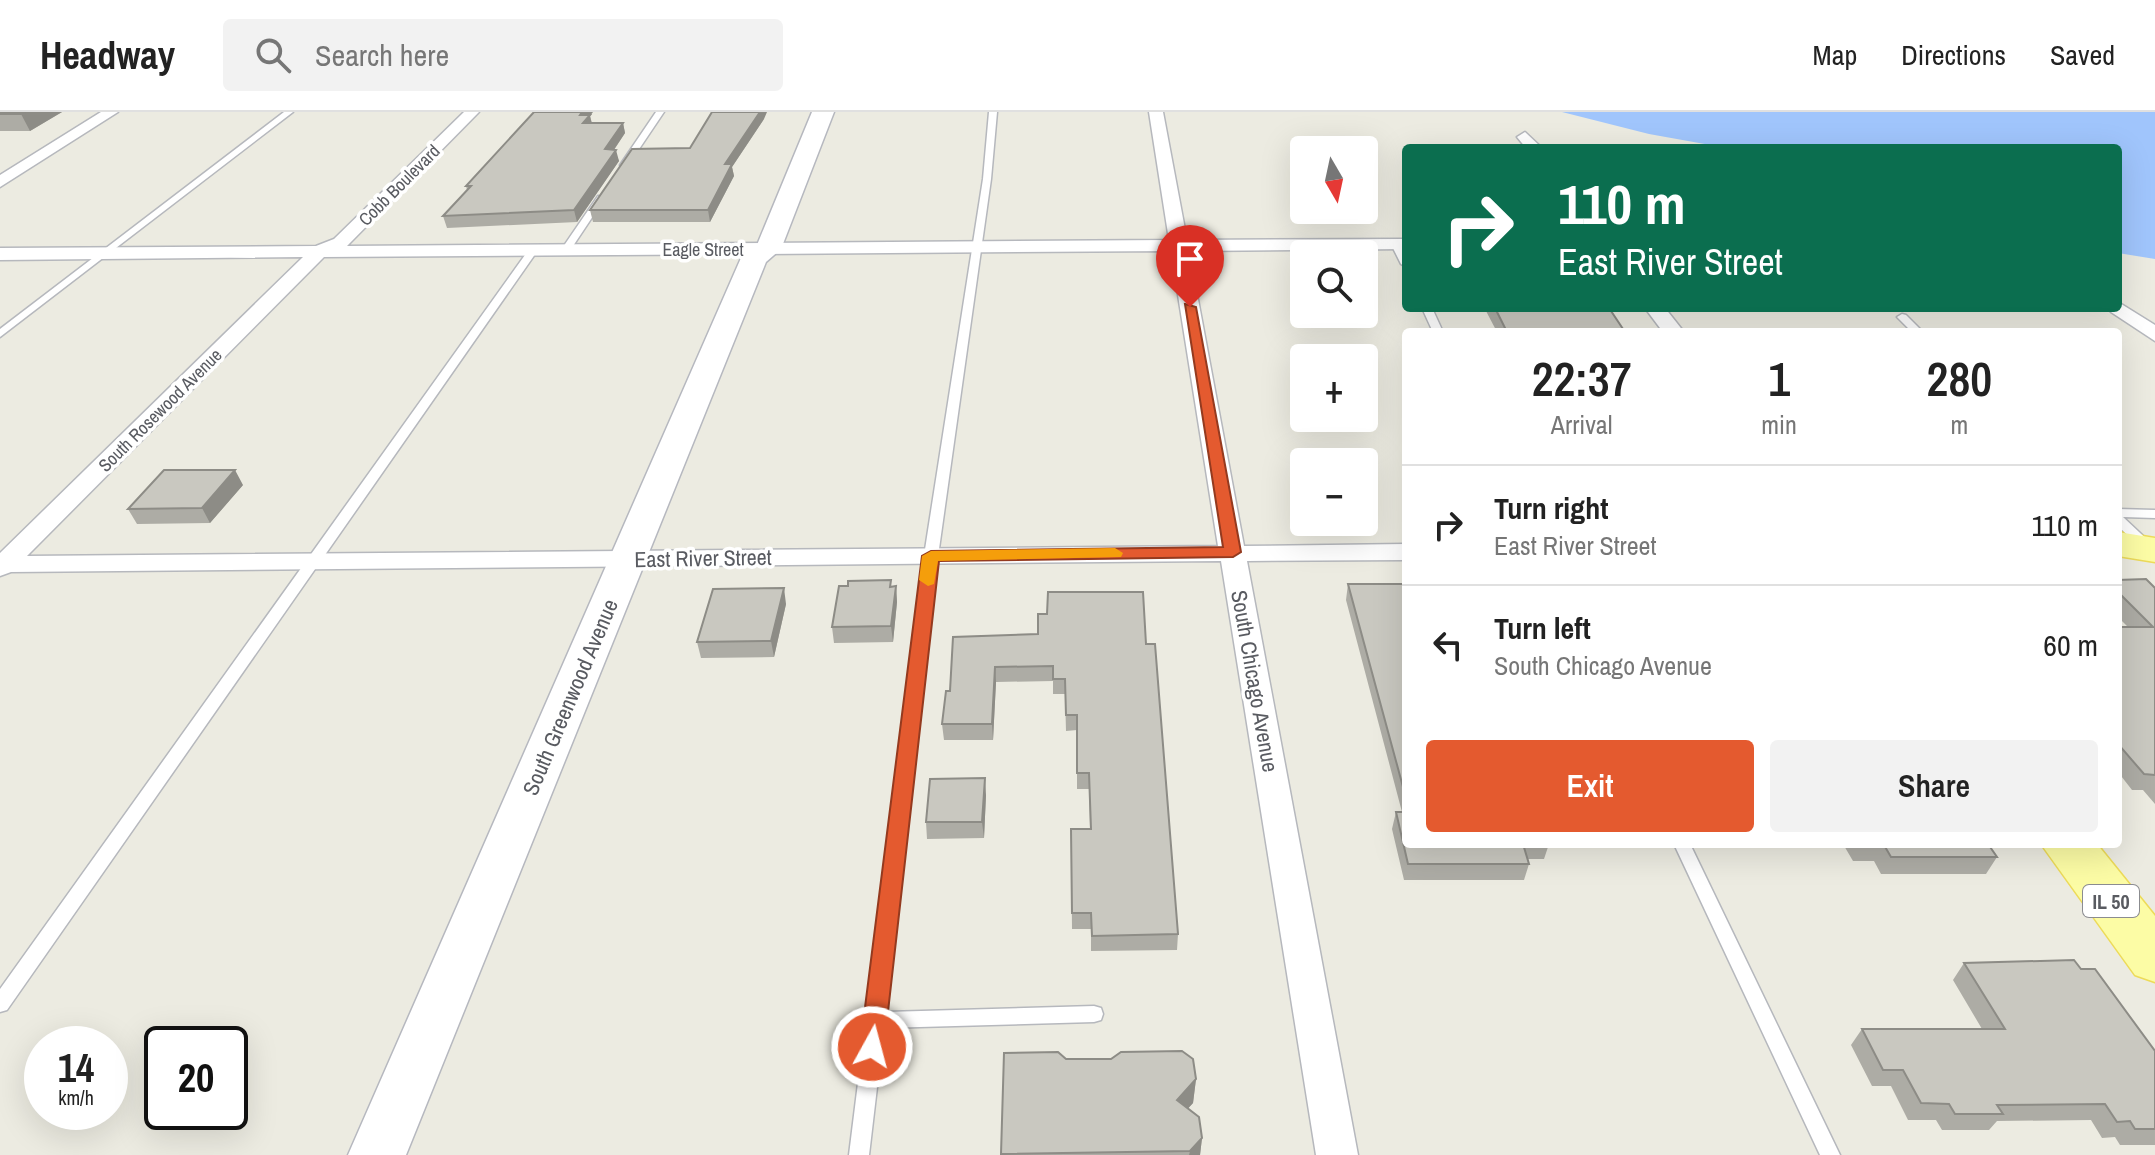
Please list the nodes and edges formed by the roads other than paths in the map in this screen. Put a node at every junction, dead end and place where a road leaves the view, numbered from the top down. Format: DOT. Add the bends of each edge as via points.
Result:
graph roads {
  1 [pos="111,112"];
  2 [pos="289,112"];
  3 [pos="472,112"];
  4 [pos="660,112"];
  5 [pos="823,112"];
  6 [pos="993,112"];
  7 [pos="1156,112"];
  8 [pos="617,175"];
  9 [pos="0,182"];
  10 [pos="609,187"];
  11 [pos="1401,244"];
  12 [pos="1179,245"];
  13 [pos="977,247"];
  14 [pos="768,249"];
  15 [pos="533,250"];
  16 [pos="566,250"];
  17 [pos="320,251"];
  18 [pos="105,253"];
  19 [pos="0,254"];
  20 [pos="2122,311"];
  21 [pos="1658,312"];
  22 [pos="1902,317"];
  23 [pos="1671,328"];
  24 [pos="1914,328"];
  25 [pos="0,334"];
  26 [pos="2155,335"];
  27 [pos="2122,518"];
  28 [pos="2122,523"];
  29 [pos="2142,545"];
  30 [pos="1233,552"];
  31 [pos="1402,552"];
  32 [pos="931,556"];
  33 [pos="628,559"];
  34 [pos="313,562"];
  35 [pos="1,565"];
  36 [pos="1684,848"];
  37 [pos="2070,848"];
  38 [pos="2155,958"];
  39 [pos="0,1004"];
  40 [pos="1094,1014"];
  41 [pos="875,1020"];
  42 [pos="377,1155"];
  43 [pos="859,1155"];
  44 [pos="1337,1155"];
  45 [pos="1830,1155"];
  1 -- 9 [label="street"];
  2 -- 18 [label="lane"];
  3 -- 17 [label="street, Cobb Boulevard" via="340,243"];
  4 -- 8 [label="lane"];
  5 -- 14 [label="street, South Greenwood Avenue"];
  6 -- 13 [label="lane"];
  7 -- 12 [label="street, South Chicago Avenue"];
  10 -- 16 [label="lane"];
  11 -- 12 [label="street, Eagle Street"];
  12 -- 13 [label="street, Eagle Street"];
  12 -- 30 [label="street, South Chicago Avenue"];
  13 -- 14 [label="street, Eagle Street"];
  13 -- 32 [label="lane"];
  14 -- 16 [label="street, Eagle Street"];
  14 -- 33 [label="street, South Greenwood Avenue" via="754,258"];
  15 -- 16 [label="street, Eagle Street"];
  15 -- 17 [label="street, Eagle Street"];
  15 -- 34 [label="lane"];
  17 -- 18 [label="street, Eagle Street"];
  17 -- 35 [label="street, South Rosewood Avenue"];
  18 -- 19 [label="street, Eagle Street"];
  18 -- 25 [label="lane"];
  20 -- 26 [label="street"];
  21 -- 23 [label="street"];
  22 -- 24 [label="lane"];
  27 -- 29 [label="lane"];
  28 -- 29 [label="lane"];
  30 -- 31 [label="street, East River Street"];
  30 -- 32 [label="street, East River Street"];
  30 -- 44 [label="street, South Chicago Avenue"];
  32 -- 33 [label="street, East River Street"];
  32 -- 41 [label="lane"];
  33 -- 34 [label="street, East River Street"];
  33 -- 42 [label="street, South Greenwood Avenue"];
  34 -- 35 [label="street, East River Street"];
  34 -- 39 [label="lane"];
  36 -- 45 [label="lane"];
  37 -- 38 [label="main road, IL 50"];
  40 -- 41 [label="lane"];
  41 -- 43 [label="lane"];
}
